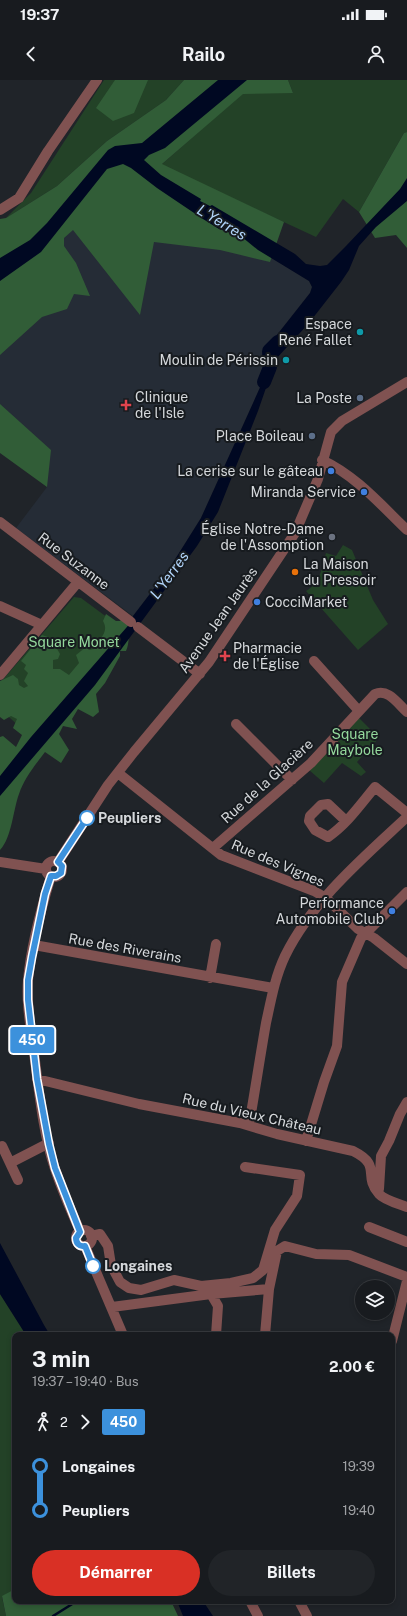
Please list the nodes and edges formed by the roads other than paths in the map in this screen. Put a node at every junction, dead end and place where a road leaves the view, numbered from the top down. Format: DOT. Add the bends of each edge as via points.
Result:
graph roads {
  1 [pos="97,80"];
  2 [pos="0,210"];
  3 [pos="407,382"];
  4 [pos="322,460"];
  5 [pos="0,522"];
  6 [pos="407,530"];
  7 [pos="78,582"];
  8 [pos="0,606"];
  9 [pos="42,625"];
  10 [pos="314,661"];
  11 [pos="200,674"];
  12 [pos="0,675"];
  13 [pos="360,711"];
  14 [pos="407,712"];
  15 [pos="236,724"];
  16 [pos="118,773"];
  17 [pos="292,780"];
  18 [pos="407,814"];
  19 [pos="407,817"];
  20 [pos="346,821"];
  21 [pos="213,848"];
  22 [pos="0,862"];
  23 [pos="49,872"];
  24 [pos="407,892"];
  25 [pos="326,898"];
  26 [pos="366,934"];
  27 [pos="216,944"];
  28 [pos="34,945"];
  29 [pos="407,964"];
  30 [pos="210,978"];
  31 [pos="273,988"];
  32 [pos="37,1079"];
  33 [pos="407,1102"];
  34 [pos="250,1125"];
  35 [pos="306,1141"];
  36 [pos="49,1144"];
  37 [pos="2,1146"];
  38 [pos="10,1163"];
  39 [pos="245,1167"];
  40 [pos="18,1180"];
  41 [pos="379,1195"];
  42 [pos="407,1208"];
  43 [pos="369,1227"];
  44 [pos="80,1232"];
  45 [pos="91,1236"];
  46 [pos="407,1242"];
  47 [pos="85,1246"];
  48 [pos="407,1277"];
  49 [pos="407,1281"];
  50 [pos="269,1289"];
  51 [pos="211,1294"];
  52 [pos="112,1307"];
  53 [pos="122,1332"];
  54 [pos="216,1332"];
  55 [pos="265,1332"];
  56 [pos="394,1332"];
  57 [pos="252,1604"];
  58 [pos="301,1604"];
  59 [pos="258,1616"];
  60 [pos="307,1616"];
  1 -- 2 [label="street" via="19,198"];
  3 -- 4 [label="street, Avenue Jean Jaurès" via="336,426 328,439"];
  4 -- 6 [label="street" via="339,468 350,482"];
  4 -- 11 [label="street, Avenue Jean Jaurès" via="313,494 295,533"];
  5 -- 7 [label="street, Rue Suzanne"];
  7 -- 9 [label="street"];
  7 -- 11 [label="street, Rue Suzanne"];
  8 -- 9 [label="street"];
  9 -- 12 [label="street"];
  10 -- 13 [label="street"];
  11 -- 16 [label="street, Avenue Jean Jaurès"];
  13 -- 14 [label="street, Rue de la Glacière" via="380,691 387,693"];
  13 -- 17 [label="street, Rue de la Glacière"];
  15 -- 17 [label="street"];
  16 -- 21 [label="street, Rue des Vignes"];
  16 -- 23 [label="street, Avenue Jean Jaurès" via="58,862 62,866 61,873 56,876"];
  17 -- 21 [label="street, Rue de la Glacière"];
  18 -- 20 [label="street" via="375,787"];
  19 -- 25 [label="street" via="375,846"];
  21 -- 25 [label="street, Rue des Vignes" via="221,855"];
  22 -- 23 [label="street"];
  23 -- 28 [label="street"];
  24 -- 26 [label="street"];
  25 -- 26 [label="street, Rue des Vignes"];
  25 -- 31 [label="street" via="299,931"];
  26 -- 29 [label="street, Rue des Vignes"];
  26 -- 35 [label="street" via="361,938 342,982 337,1046"];
  27 -- 30 [label="street"];
  28 -- 30 [label="street, Rue des Riverains"];
  28 -- 32 [label="street" via="28,980 28,1000"];
  30 -- 31 [label="street, Rue des Riverains"];
  31 -- 34 [label="street"];
  32 -- 34 [label="street, Rue du Vieux Château" via="131,1102"];
  32 -- 36 [label="street"];
  33 -- 41 [label="street" via="381,1156"];
  34 -- 35 [label="street, Rue du Vieux Château"];
  35 -- 41 [label="street, Rue du Vieux Château" via="353,1151 364,1157 371,1165 371,1182"];
  36 -- 38 [label="street"];
  36 -- 44 [label="street" via="55,1168"];
  37 -- 38 [label="street"];
  38 -- 40 [label="street"];
  39 -- 45 [label="street" via="300,1175 297,1196 275,1230 263,1270 253,1278 201,1286 174,1280 141,1290 128,1288 120,1282 111,1265 105,1239 100,1234"];
  41 -- 42 [label="street"];
  43 -- 46 [label="street"];
  44 -- 45 [label="street" via="88,1232"];
  44 -- 47 [label="street" via="76,1238 77,1242 80,1246"];
  45 -- 47 [label="street" via="91,1241"];
  47 -- 52 [label="street"];
  48 -- 50 [label="street" via="349,1255 316,1254 285,1246 277,1251"];
  49 -- 56 [label="street"];
  50 -- 51 [label="street"];
  50 -- 55 [label="street"];
  51 -- 52 [label="street"];
  51 -- 54 [label="street" via="218,1306"];
  52 -- 53 [label="street"];
  57 -- 59 [label="street"];
  58 -- 60 [label="street"];
}
